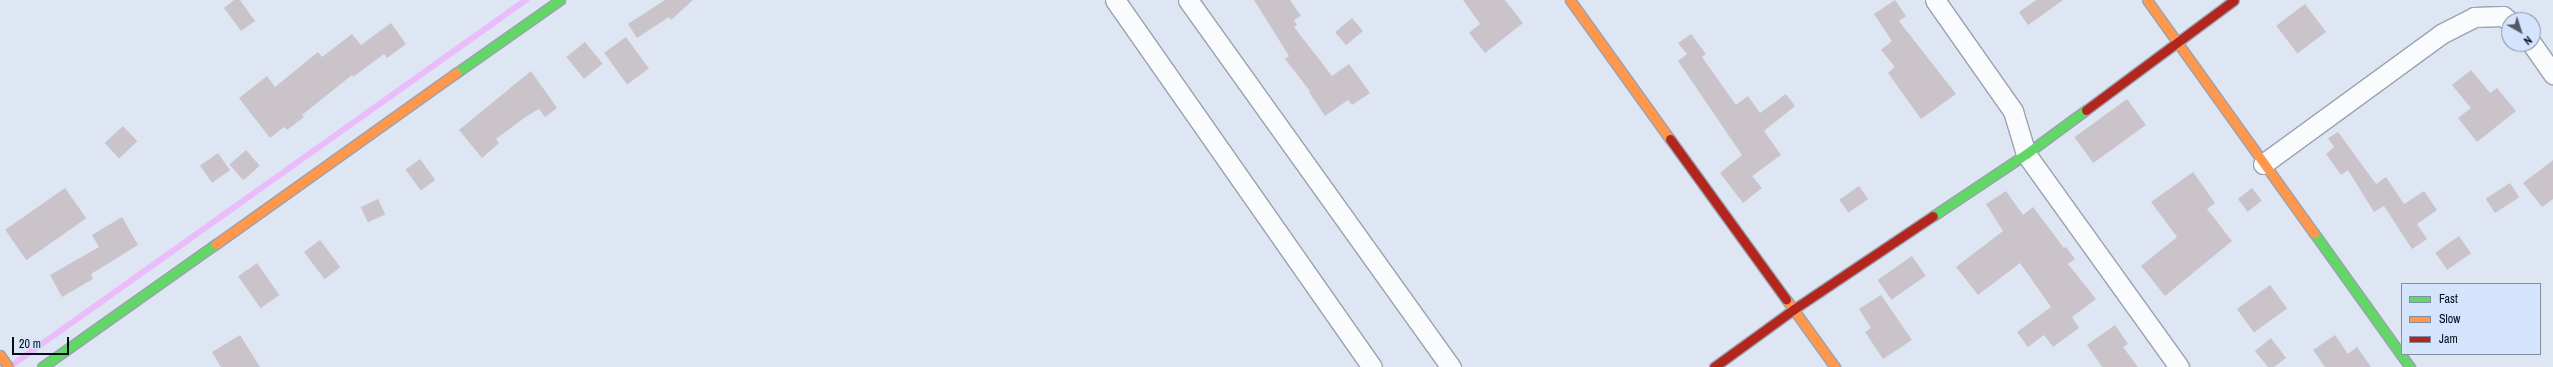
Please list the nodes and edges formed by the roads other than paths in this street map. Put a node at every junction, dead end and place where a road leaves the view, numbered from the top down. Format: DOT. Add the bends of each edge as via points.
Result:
graph roads {
  1 [pos="560,0"];
  2 [pos="1114,0"];
  3 [pos="1188,0"];
  4 [pos="1570,0"];
  5 [pos="1935,0"];
  6 [pos="2147,0"];
  7 [pos="2234,0"];
  8 [pos="2501,16"];
  9 [pos="2176,42"];
  10 [pos="2538,52"];
  11 [pos="2553,74"];
  12 [pos="2026,154"];
  13 [pos="2263,164"];
  14 [pos="1794,309"];
  15 [pos="0,355"];
  16 [pos="2401,355"];
  17 [pos="2401,355"];
  18 [pos="8,367"];
  19 [pos="42,367"];
  20 [pos="1372,367"];
  21 [pos="1451,367"];
  22 [pos="1714,367"];
  23 [pos="1835,367"];
  24 [pos="2179,367"];
  25 [pos="2410,367"];
  1 -- 19 [label="street"];
  2 -- 20 [label="street"];
  3 -- 21 [label="street"];
  4 -- 14 [label="street"];
  5 -- 12 [label="street" via="2012,111"];
  6 -- 9 [label="street"];
  7 -- 9 [label="street"];
  8 -- 13 [label="street" via="2474,17 2441,34"];
  9 -- 12 [label="street"];
  9 -- 13 [label="street"];
  10 -- 11 [label="street"];
  12 -- 14 [label="street"];
  12 -- 24 [label="street"];
  13 -- 16 [label="street"];
  14 -- 22 [label="street"];
  14 -- 23 [label="street"];
  15 -- 18 [label="street"];
  17 -- 25 [label="street"];
}
